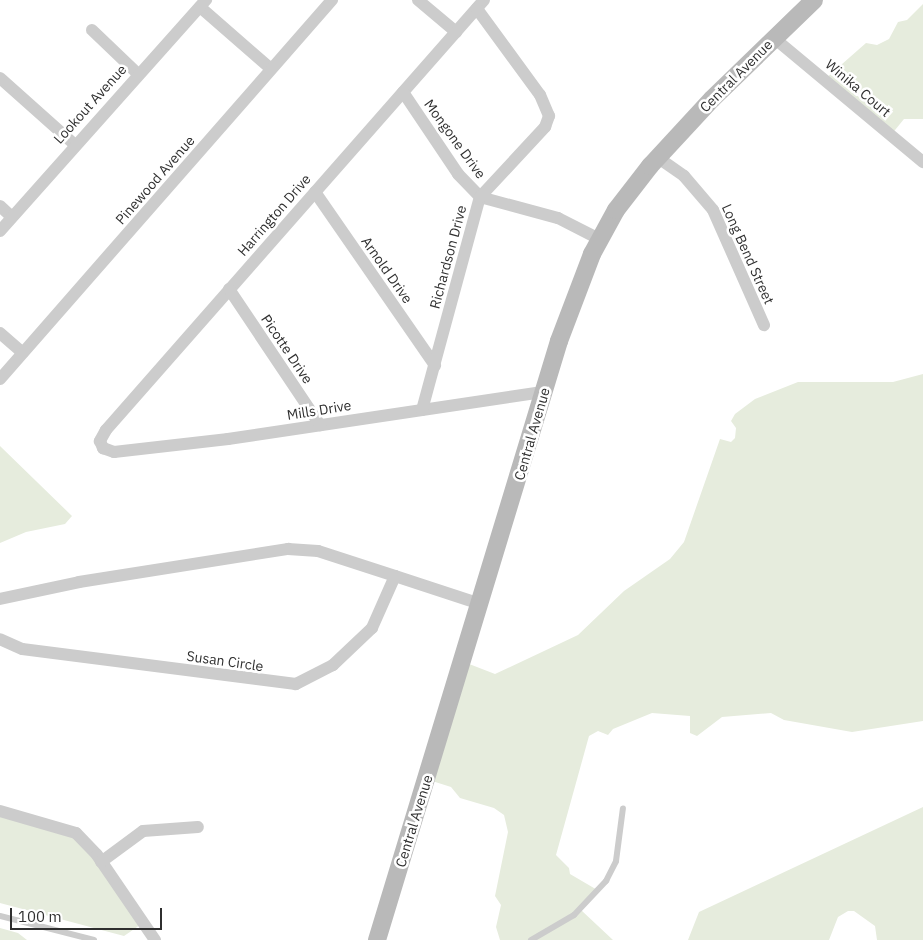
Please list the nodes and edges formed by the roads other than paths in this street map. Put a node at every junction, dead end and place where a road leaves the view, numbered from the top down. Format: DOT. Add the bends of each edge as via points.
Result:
graph roads {
  1 [pos="332,0"];
  2 [pos="418,0"];
  3 [pos="814,0"];
  4 [pos="203,3"];
  5 [pos="481,5"];
  6 [pos="92,30"];
  7 [pos="456,32"];
  8 [pos="774,38"];
  9 [pos="271,70"];
  10 [pos="138,74"];
  11 [pos="0,78"];
  12 [pos="403,92"];
  13 [pos="74,144"];
  14 [pos="657,157"];
  15 [pos="923,162"];
  16 [pos="315,192"];
  17 [pos="480,197"];
  18 [pos="0,206"];
  19 [pos="12,217"];
  20 [pos="0,231"];
  21 [pos="600,239"];
  22 [pos="229,290"];
  23 [pos="764,325"];
  24 [pos="0,333"];
  25 [pos="23,353"];
  26 [pos="435,366"];
  27 [pos="0,379"];
  28 [pos="543,392"];
  29 [pos="422,410"];
  30 [pos="320,425"];
  31 [pos="102,445"];
  32 [pos="395,576"];
  33 [pos="0,599"];
  34 [pos="480,604"];
  35 [pos="0,639"];
  36 [pos="623,808"];
  37 [pos="0,811"];
  38 [pos="198,827"];
  39 [pos="101,862"];
  40 [pos="0,916"];
  41 [pos="94,940"];
  42 [pos="155,940"];
  43 [pos="380,940"];
  44 [pos="531,940"];
  1 -- 9 [label="street, Pinewood Avenue"];
  2 -- 7 [label="street"];
  3 -- 8 [label="main road, Central Avenue"];
  4 -- 9 [label="street"];
  4 -- 10 [label="street, Lookout Avenue"];
  5 -- 7 [label="street, Harrington Drive"];
  5 -- 17 [label="street, Richardson Drive" via="540,95 549,116 545,127"];
  6 -- 10 [label="street"];
  7 -- 12 [label="street, Harrington Drive"];
  8 -- 14 [label="main road, Central Avenue"];
  8 -- 15 [label="street, Winika Court"];
  9 -- 25 [label="street, Pinewood Avenue"];
  10 -- 13 [label="street, Lookout Avenue"];
  11 -- 13 [label="street"];
  12 -- 16 [label="street, Harrington Drive"];
  12 -- 17 [label="street, Mongone Drive" via="458,174"];
  13 -- 19 [label="street, Lookout Avenue"];
  14 -- 21 [label="main road, Central Avenue" via="631,189"];
  14 -- 23 [label="street, Long Bend Street" via="684,176 713,210"];
  16 -- 22 [label="street, Harrington Drive"];
  16 -- 26 [label="street, Arnold Drive"];
  17 -- 21 [label="street, Mongone Drive" via="558,218"];
  17 -- 26 [label="street, Richardson Drive"];
  18 -- 19 [label="street"];
  19 -- 20 [label="street, Lookout Avenue"];
  21 -- 28 [label="main road, Central Avenue" via="579,282"];
  22 -- 30 [label="street, Picotte Drive"];
  22 -- 31 [label="street, Harrington Drive" via="106,430"];
  24 -- 25 [label="street"];
  25 -- 27 [label="street, Pinewood Avenue"];
  26 -- 29 [label="street, Richardson Drive"];
  28 -- 29 [label="street, Mills Drive"];
  28 -- 34 [label="main road, Central Avenue"];
  29 -- 30 [label="street, Mills Drive"];
  30 -- 31 [label="street, Mills Drive" via="114,452"];
  32 -- 33 [label="street" via="318,551 288,549 60,586"];
  32 -- 34 [label="street"];
  32 -- 35 [label="street, Susan Circle" via="372,628 333,666 296,684 22,650"];
  34 -- 43 [label="main road, Central Avenue"];
  36 -- 44 [label="lane" via="616,861 606,881 574,915"];
  37 -- 39 [label="street" via="76,832"];
  38 -- 39 [label="street" via="143,831"];
  39 -- 42 [label="street"];
  40 -- 41 [label="lane"];
}
